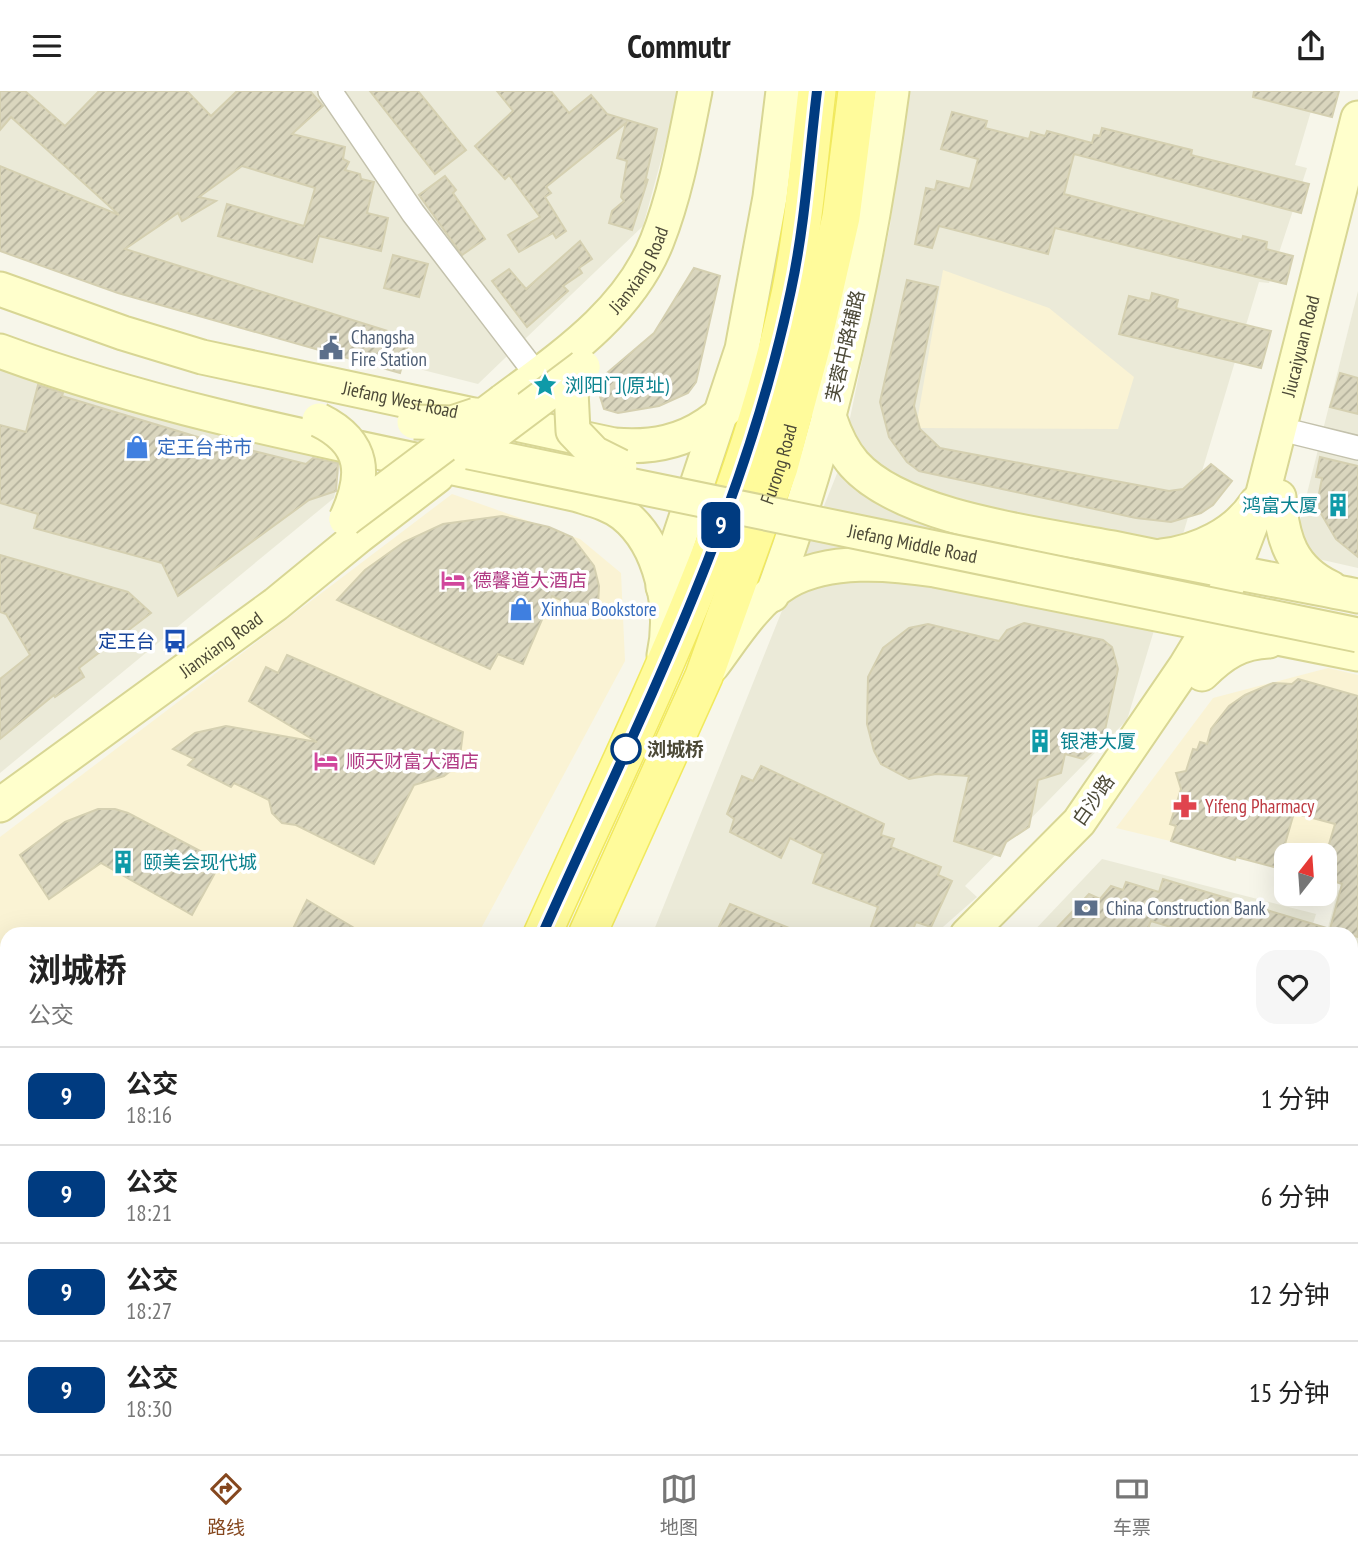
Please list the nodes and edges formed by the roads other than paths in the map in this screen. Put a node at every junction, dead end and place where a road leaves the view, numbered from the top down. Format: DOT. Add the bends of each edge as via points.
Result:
graph roads {
  1 [pos="330,91"];
  2 [pos="695,91"];
  3 [pos="715,91"];
  4 [pos="783,91"];
  5 [pos="817,91"];
  6 [pos="857,91"];
  7 [pos="892,91"];
  8 [pos="1358,118"];
  9 [pos="1358,183"];
  10 [pos="0,289"];
  11 [pos="0,309"];
  12 [pos="0,329"];
  13 [pos="812,344"];
  14 [pos="0,351"];
  15 [pos="775,353"];
  16 [pos="583,367"];
  17 [pos="537,375"];
  18 [pos="503,401"];
  19 [pos="723,411"];
  20 [pos="829,412"];
  21 [pos="319,420"];
  22 [pos="414,422"];
  23 [pos="1297,433"];
  24 [pos="1358,448"];
  25 [pos="467,451"];
  26 [pos="620,466"];
  27 [pos="1271,495"];
  28 [pos="346,519"];
  29 [pos="1154,557"];
  30 [pos="1244,574"];
  31 [pos="663,587"];
  32 [pos="772,595"];
  33 [pos="1353,602"];
  34 [pos="1140,611"];
  35 [pos="1219,627"];
  36 [pos="1358,635"];
  37 [pos="1290,641"];
  38 [pos="1358,654"];
  39 [pos="660,673"];
  40 [pos="1202,674"];
  41 [pos="704,676"];
  42 [pos="1153,714"];
  43 [pos="0,781"];
  44 [pos="0,805"];
  45 [pos="546,927"];
  46 [pos="591,927"];
  47 [pos="975,927"];
  48 [pos="1000,927"];
  1 -- 17 [label="street" via="413,213"];
  2 -- 17 [label="main road, Jianxiang Road" via="668,212 642,271 599,324"];
  3 -- 16 [label="main road, Jianxiang Road" via="676,249 642,307"];
  4 -- 19 [label="main road" via="759,267"];
  5 -- 15 [label="main road, Furong Road" via="799,244"];
  6 -- 13 [label="main road, Furong Road" via="841,217"];
  7 -- 20 [label="main road, 芙蓉中路辅路" via="866,253"];
  8 -- 27 [label="main road, Jiucaiyuan Road"];
  9 -- 23 [label="main road"];
  10 -- 19 [label="main road, Jiefang West Road" via="202,356 614,445 681,440"];
  11 -- 22 [label="main road, Jiefang West Road" via="197,374"];
  12 -- 21 [label="main road, Jiefang West Road" via="110,368"];
  13 -- 20 [label="main road, Jiefang Middle Road"];
  13 -- 41 [label="main road, Furong Road" via="779,467"];
  14 -- 31 [label="main road" via="188,409 597,501 623,514 637,528 649,544"];
  15 -- 19 [label="main road, Jiefang West Road"];
  15 -- 39 [label="main road, Furong Road" via="718,532"];
  16 -- 25 [label="main road, bridge"];
  16 -- 26 [label="main road, bridge" via="571,391 573,431 594,453"];
  17 -- 18 [label="main road, Jianxiang Road"];
  18 -- 22 [label="main road, bridge" via="466,419"];
  18 -- 25 [label="main road, bridge"];
  19 -- 31 [label="main road"];
  20 -- 29 [label="main road, Jiefang Middle Road" via="852,462 866,476 897,493 961,517"];
  20 -- 32 [label="main road, 芙蓉中路辅路" via="814,475"];
  21 -- 25 [label="main road, Jiefang West Road, bridge"];
  21 -- 28 [label="main road, bridge" via="346,438 358,463 358,489"];
  22 -- 25 [label="main road, Jiefang West Road, bridge"];
  23 -- 24 [label="street"];
  23 -- 27 [label="main road"];
  25 -- 26 [label="main road, Jiefang Middle Road, bridge"];
  25 -- 28 [label="main road, Jianxiang Road, bridge"];
  25 -- 36 [label="main road, Jiefang Middle Road, bridge"];
  25 -- 44 [label="main road, Jianxiang Road" via="276,604"];
  26 -- 33 [label="main road, Jiefang Middle Road" via="1017,549"];
  27 -- 29 [label="main road" via="1233,529 1191,550"];
  27 -- 30 [label="main road"];
  27 -- 33 [label="main road" via="1293,558 1321,583"];
  28 -- 43 [label="main road, Jianxiang Road" via="263,589"];
  29 -- 30 [label="main road, Jiefang Middle Road"];
  30 -- 33 [label="main road, Jiefang Middle Road"];
  30 -- 35 [label="main road"];
  31 -- 39 [label="main road" via="666,645"];
  32 -- 34 [label="main road, Jiefang Middle Road" via="787,582 810,574 869,565 907,566"];
  32 -- 41 [label="main road, Jiefang Middle Road"];
  34 -- 35 [label="main road, Jiefang Middle Road"];
  34 -- 42 [label="main road" via="1162,629 1170,644 1167,677"];
  35 -- 37 [label="main road, Jiefang Middle Road"];
  35 -- 40 [label="main road"];
  35 -- 42 [label="main road, 白沙路"];
  37 -- 38 [label="main road, Jiefang Middle Road"];
  37 -- 40 [label="main road" via="1248,643 1231,650"];
  39 -- 45 [label="main road, Furong Road"];
  40 -- 48 [label="main road" via="1087,831"];
  41 -- 46 [label="main road, Furong Road"];
  42 -- 47 [label="main road, 白沙路" via="1079,822"];
}
